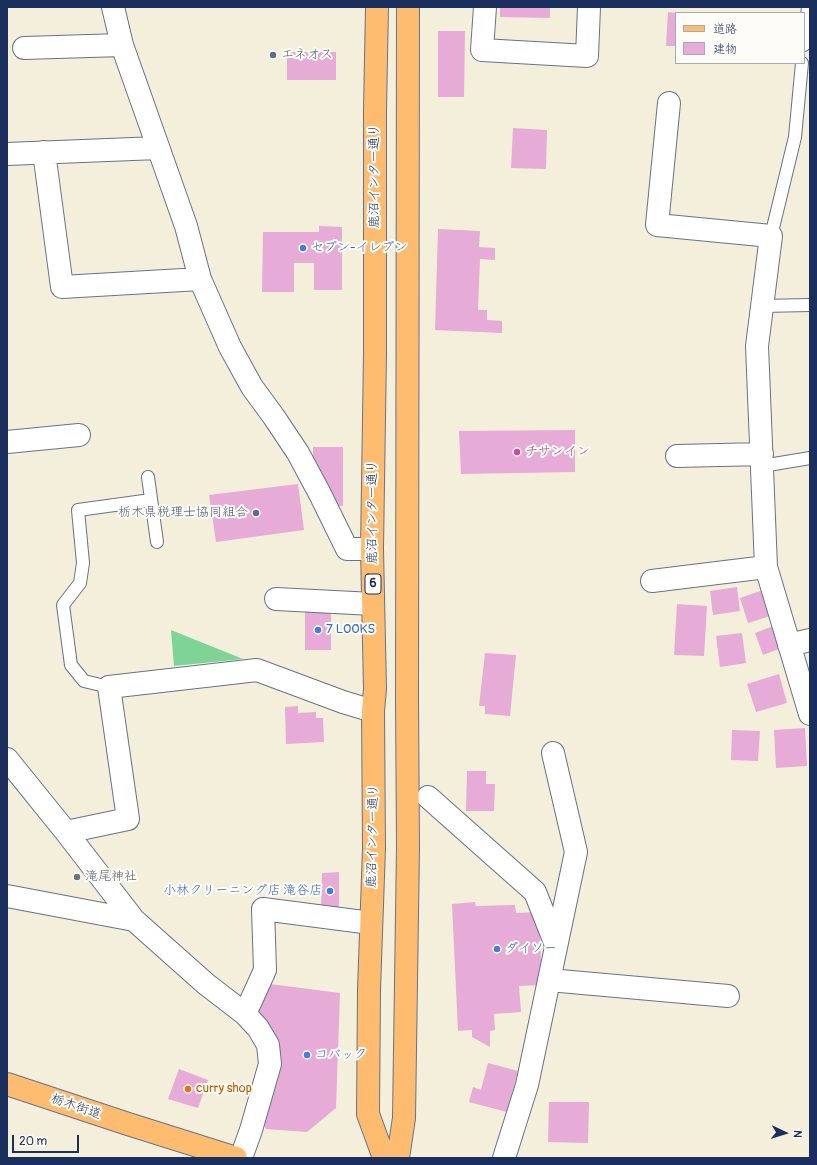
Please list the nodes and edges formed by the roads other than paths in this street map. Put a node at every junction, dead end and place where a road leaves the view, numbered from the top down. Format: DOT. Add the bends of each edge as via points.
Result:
graph roads {
  1 [pos="114,7"];
  2 [pos="377,7"];
  3 [pos="408,7"];
  4 [pos="485,7"];
  5 [pos="589,7"];
  6 [pos="808,7"];
  7 [pos="805,35"];
  8 [pos="122,45"];
  9 [pos="24,48"];
  10 [pos="802,64"];
  11 [pos="669,103"];
  12 [pos="158,148"];
  13 [pos="44,152"];
  14 [pos="7,154"];
  15 [pos="771,236"];
  16 [pos="200,279"];
  17 [pos="810,305"];
  18 [pos="762,306"];
  19 [pos="79,435"];
  20 [pos="7,442"];
  21 [pos="677,456"];
  22 [pos="810,458"];
  23 [pos="762,460"];
  24 [pos="148,477"];
  25 [pos="151,500"];
  26 [pos="157,542"];
  27 [pos="372,549"];
  28 [pos="766,567"];
  29 [pos="652,581"];
  30 [pos="276,599"];
  31 [pos="374,604"];
  32 [pos="810,640"];
  33 [pos="789,645"];
  34 [pos="110,687"];
  35 [pos="374,711"];
  36 [pos="810,714"];
  37 [pos="553,752"];
  38 [pos="7,760"];
  39 [pos="428,797"];
  40 [pos="66,832"];
  41 [pos="7,896"];
  42 [pos="134,920"];
  43 [pos="371,923"];
  44 [pos="556,945"];
  45 [pos="549,980"];
  46 [pos="728,996"];
  47 [pos="245,1014"];
  48 [pos="7,1084"];
  49 [pos="236,1158"];
  50 [pos="241,1158"];
  51 [pos="384,1158"];
  52 [pos="398,1158"];
  53 [pos="504,1158"];
  1 -- 8 [label="street"];
  2 -- 27 [label="main road, 鹿沼インター通り / 6"];
  3 -- 52 [label="main road" via="408,847 404,1118"];
  4 -- 5 [label="street" via="482,50 587,56"];
  6 -- 7 [label="lane"];
  8 -- 9 [label="street"];
  8 -- 12 [label="street"];
  10 -- 15 [label="lane" via="795,137"];
  11 -- 15 [label="street" via="658,225"];
  12 -- 13 [label="street"];
  12 -- 16 [label="street" via="186,226"];
  13 -- 14 [label="street"];
  13 -- 16 [label="street" via="62,287"];
  15 -- 18 [label="street"];
  16 -- 27 [label="street" via="230,347 252,387 298,453 347,549"];
  17 -- 18 [label="lane"];
  18 -- 23 [label="street" via="757,346"];
  19 -- 20 [label="street"];
  21 -- 23 [label="street"];
  22 -- 23 [label="lane"];
  23 -- 28 [label="street"];
  24 -- 25 [label="lane"];
  25 -- 26 [label="lane"];
  25 -- 34 [label="lane" via="78,510 83,563 80,583 63,605 71,666 84,681"];
  27 -- 31 [label="main road, 鹿沼インター通り / 6"];
  28 -- 29 [label="street"];
  28 -- 33 [label="street"];
  30 -- 31 [label="street"];
  31 -- 35 [label="main road, 鹿沼インター通り / 6"];
  32 -- 33 [label="street"];
  33 -- 36 [label="street"];
  34 -- 35 [label="street" via="257,670"];
  34 -- 40 [label="street" via="128,818"];
  35 -- 43 [label="main road, 鹿沼インター通り / 6"];
  37 -- 44 [label="street" via="576,852"];
  38 -- 40 [label="street"];
  39 -- 44 [label="street" via="535,892"];
  40 -- 42 [label="street"];
  41 -- 42 [label="street"];
  42 -- 47 [label="street" via="206,984"];
  43 -- 47 [label="street" via="263,909 265,970"];
  43 -- 51 [label="main road, 鹿沼インター通り / 6" via="368,1114"];
  44 -- 45 [label="street"];
  45 -- 46 [label="street"];
  45 -- 53 [label="street" via="527,1085"];
  47 -- 50 [label="street" via="258,1028 268,1045 270,1064"];
  48 -- 49 [label="main road, 栃木街道"];
}
